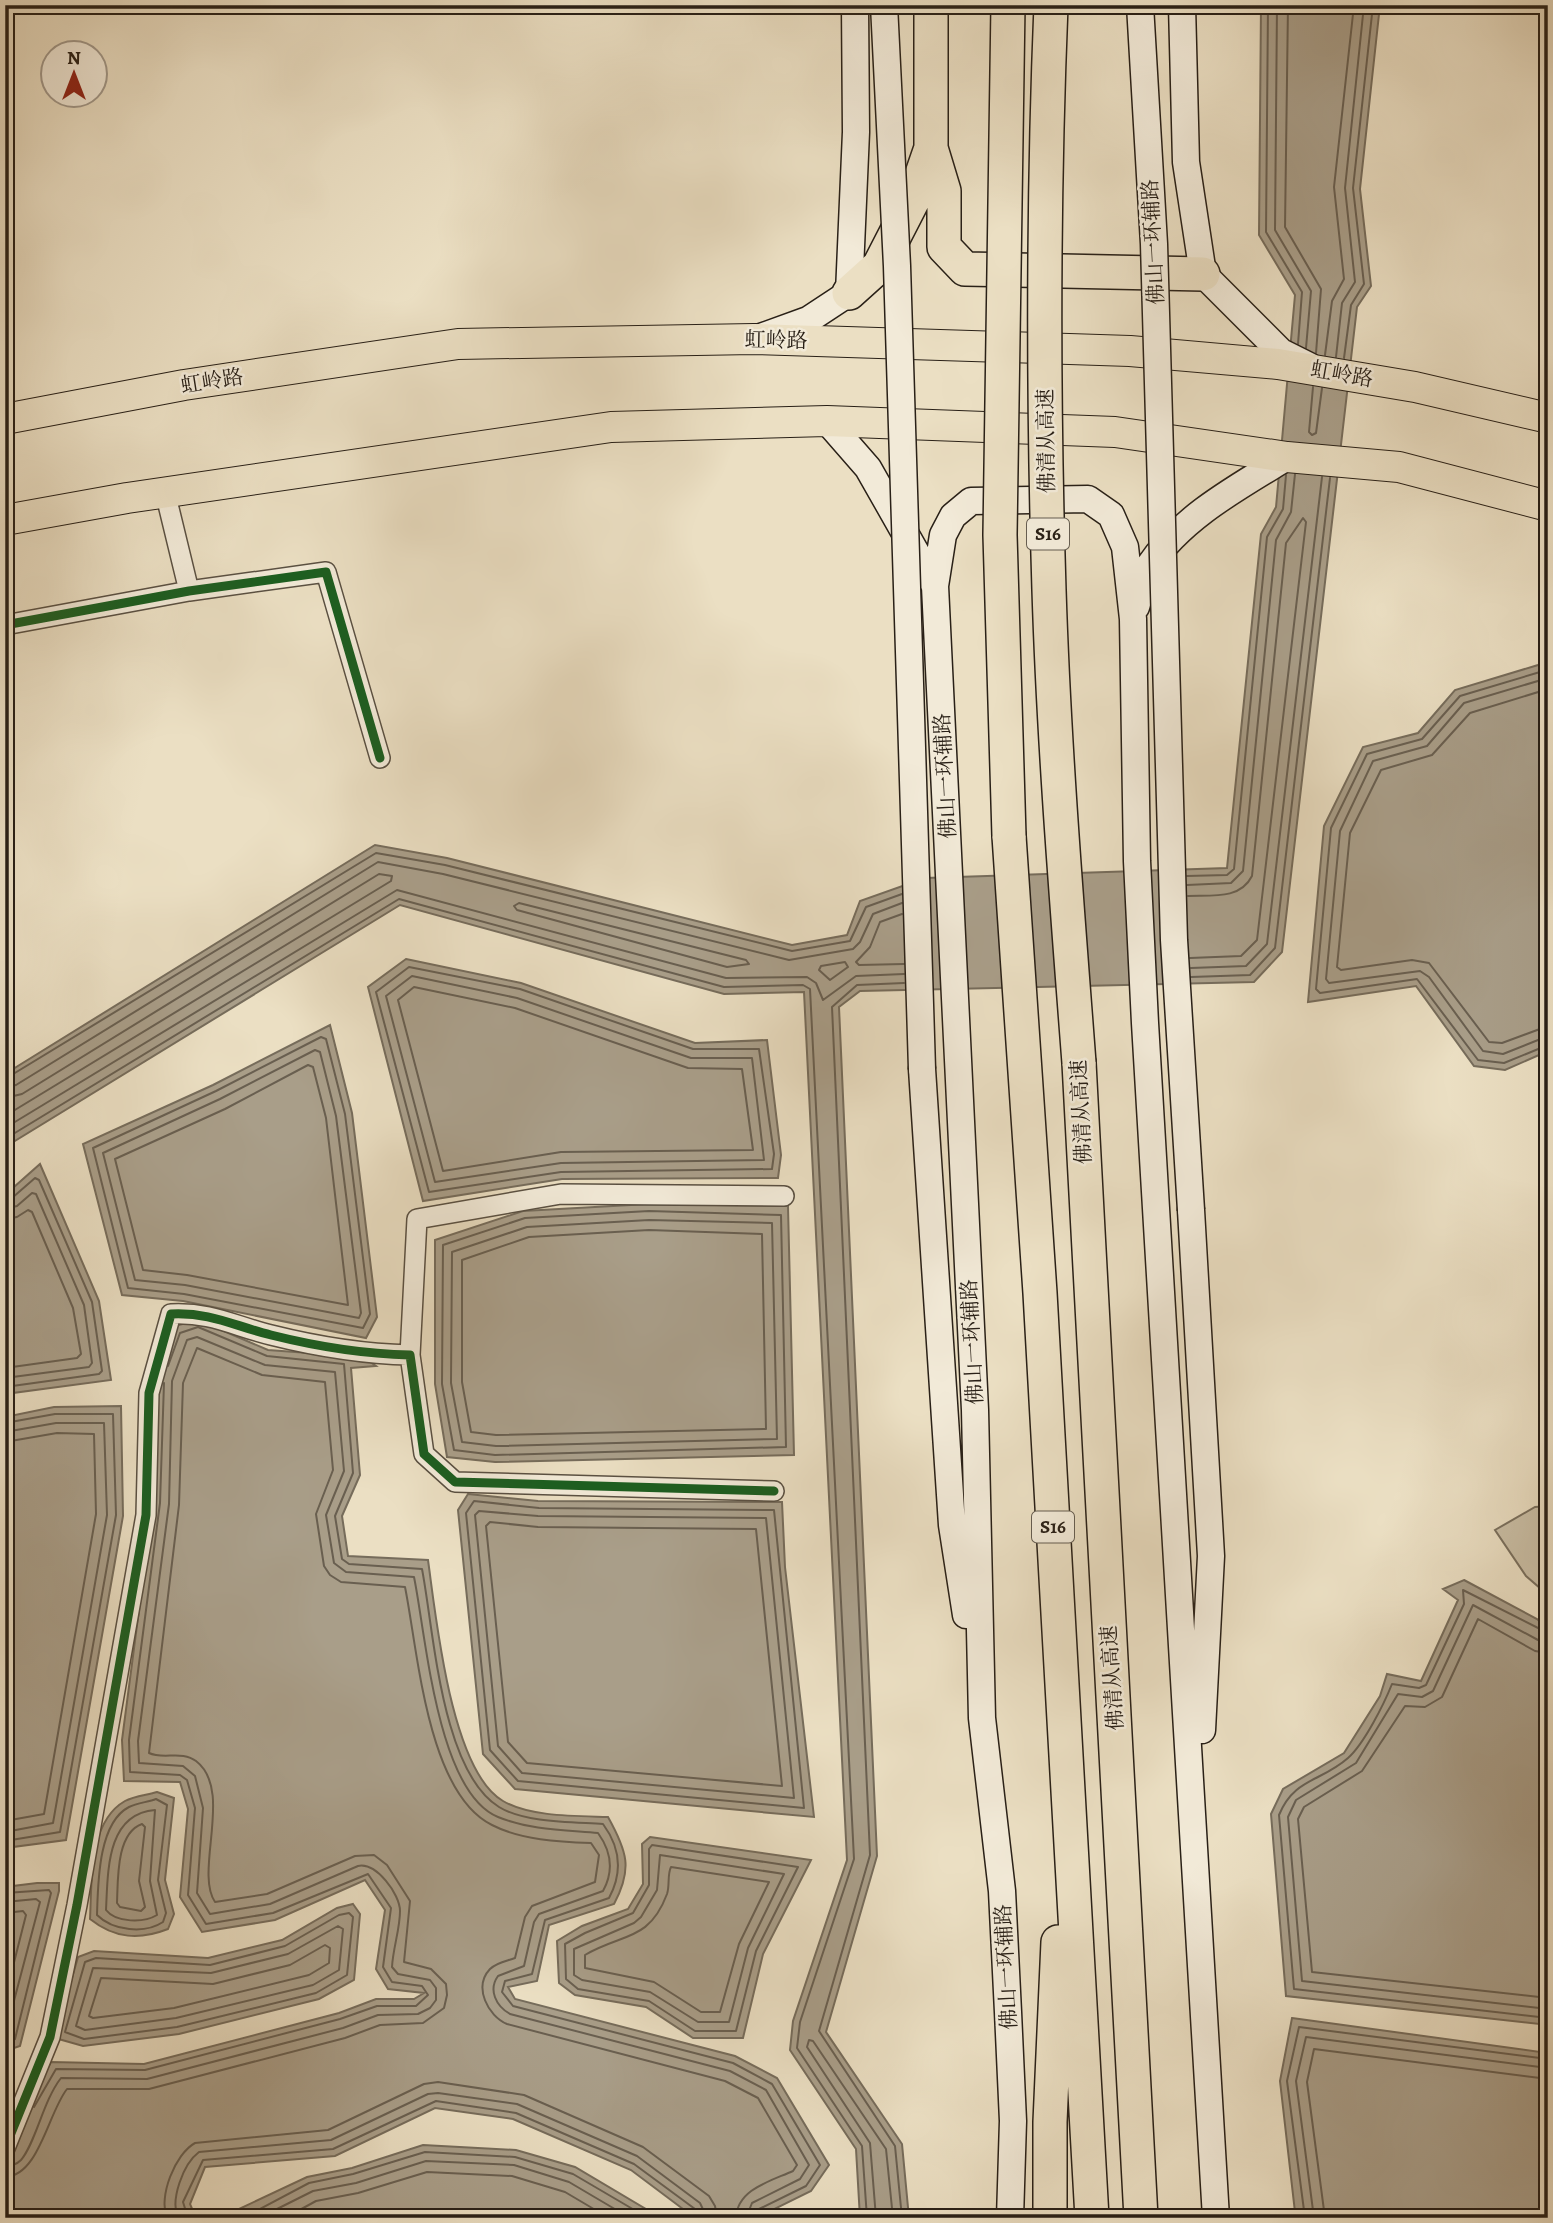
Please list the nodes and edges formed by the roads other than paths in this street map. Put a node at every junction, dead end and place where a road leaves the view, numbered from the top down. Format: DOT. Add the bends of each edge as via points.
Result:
graph roads {
  1 [pos="855,5"];
  2 [pos="884,5"];
  3 [pos="931,5"];
  4 [pos="1008,5"];
  5 [pos="1051,5"];
  6 [pos="1140,5"];
  7 [pos="1182,5"];
  8 [pos="931,148"];
  9 [pos="1203,274"];
  10 [pos="849,293"];
  11 [pos="754,339"];
  12 [pos="1280,358"];
  13 [pos="1548,418"];
  14 [pos="5,419"];
  15 [pos="827,421"];
  16 [pos="1287,457"];
  17 [pos="165,492"];
  18 [pos="1548,506"];
  19 [pos="5,520"];
  20 [pos="936,586"];
  21 [pos="189,591"];
  22 [pos="1133,619"];
  23 [pos="5,625"];
  24 [pos="380,758"];
  25 [pos="783,1196"];
  26 [pos="410,1355"];
  27 [pos="774,1491"];
  28 [pos="982,1718"];
  29 [pos="1066,1758"];
  30 [pos="1196,1864"];
  31 [pos="5,2148"];
  32 [pos="1010,2218"];
  33 [pos="1050,2218"];
  34 [pos="1092,2218"];
  35 [pos="1141,2218"];
  36 [pos="1216,2218"];
  1 -- 10 [label="main road" via="856,132"];
  2 -- 28 [label="main road, 佛山一环辅路, bridge" via="922,1069 951,1525"];
  3 -- 8 [label="highway"];
  4 -- 29 [label="highway, 佛清从高速 / S16, bridge" via="1000,535 1009,836"];
  5 -- 35 [label="highway, 佛清从高速 / S16, bridge" via="1044,236 1049,591"];
  6 -- 30 [label="main road, 佛山一环辅路, bridge" via="1155,284 1174,940 1211,1556"];
  7 -- 9 [label="main road" via="1186,162"];
  8 -- 9 [label="highway" via="944,191 944,247 965,270"];
  8 -- 10 [label="highway" via="913,200 879,266"];
  9 -- 12 [label="main road"];
  10 -- 11 [label="main road" via="808,320"];
  11 -- 12 [label="main road, 虹岭路"];
  11 -- 14 [label="main road, 虹岭路" via="458,344 184,385"];
  12 -- 13 [label="main road, 虹岭路" via="1317,370"];
  15 -- 16 [label="main road" via="1115,432"];
  15 -- 17 [label="main road" via="611,427"];
  15 -- 20 [label="main road" via="868,468"];
  16 -- 18 [label="main road" via="1399,467"];
  16 -- 22 [label="main road" via="1183,528 1147,568"];
  17 -- 19 [label="main road"];
  17 -- 21 [label="street"];
  20 -- 22 [label="main road, 佛山一环辅路" via="943,535 953,516 971,501 1088,499 1111,515 1125,547"];
  20 -- 28 [label="main road, 佛山一环辅路" via="975,1410"];
  21 -- 23 [label="street"];
  21 -- 24 [label="street" via="326,572"];
  22 -- 30 [label="main road, 佛山一环辅路" via="1145,1023"];
  25 -- 26 [label="street" via="561,1194 417,1219"];
  26 -- 27 [label="street" via="424,1454 455,1482"];
  26 -- 31 [label="street" via="271,1335 200,1313 171,1314 149,1393 146,1515 78,1905 50,2037"];
  28 -- 32 [label="main road, 佛山一环辅路" via="1002,1891 1013,2121"];
  29 -- 33 [label="highway" via="1049,2122"];
  29 -- 34 [label="highway, 佛清从高速 / S16"];
  30 -- 36 [label="main road"];
}
